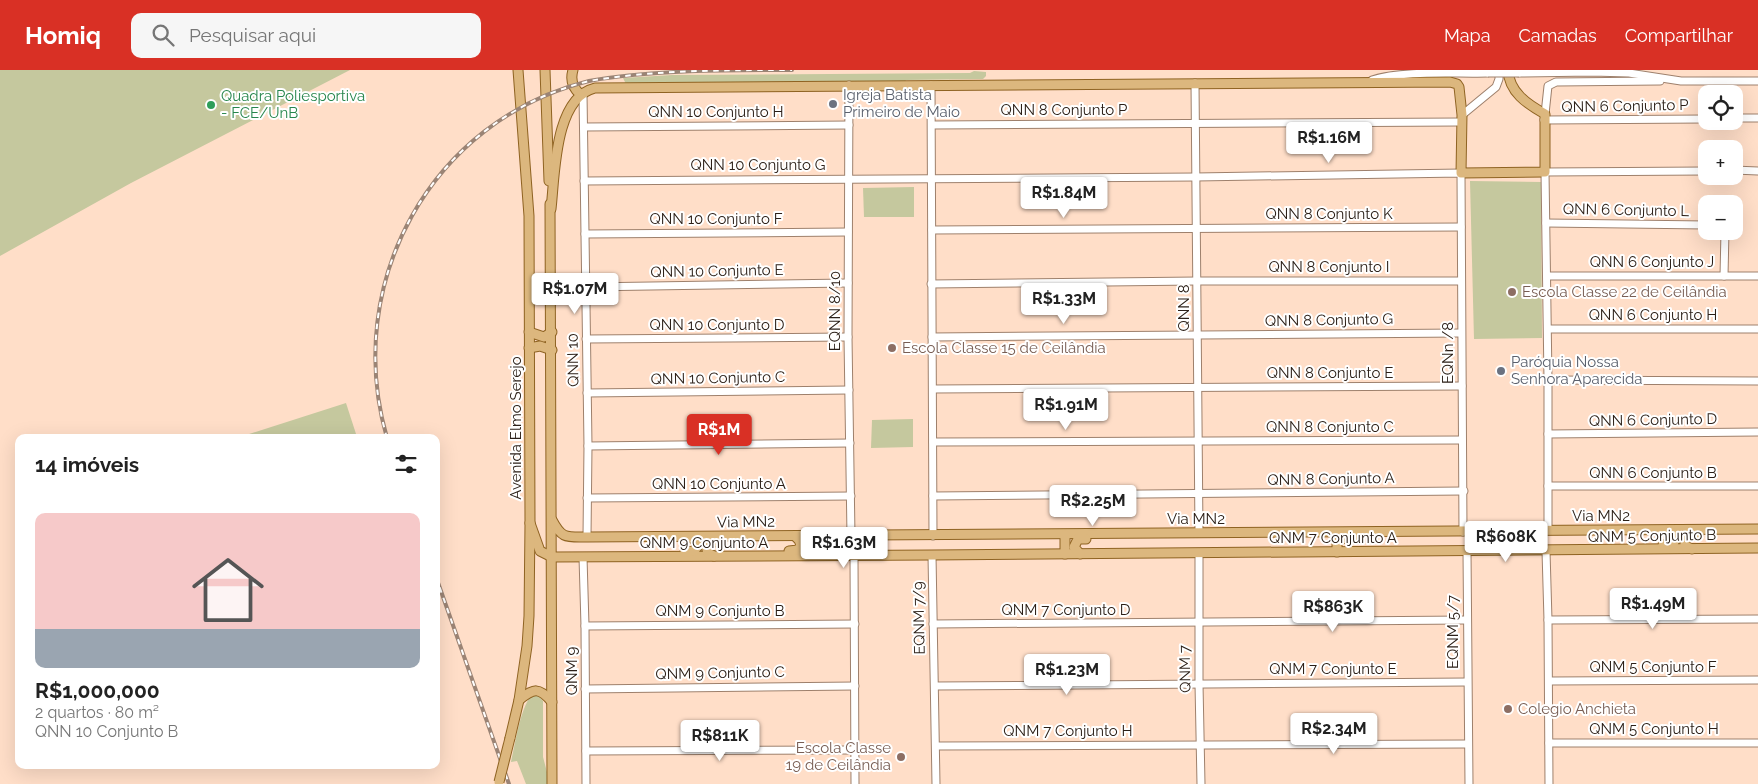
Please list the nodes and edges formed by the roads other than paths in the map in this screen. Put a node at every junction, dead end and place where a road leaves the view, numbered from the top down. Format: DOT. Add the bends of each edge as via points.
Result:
graph roads {
  1 [pos="518,70"];
  2 [pos="545,70"];
  3 [pos="573,70"];
  4 [pos="1498,70"];
  5 [pos="1508,70"];
  6 [pos="1680,81"];
  7 [pos="1758,81"];
  8 [pos="1365,82"];
  9 [pos="1195,83"];
  10 [pos="849,85"];
  11 [pos="931,85"];
  12 [pos="582,94"];
  13 [pos="1545,117"];
  14 [pos="1461,118"];
  15 [pos="1743,118"];
  16 [pos="1758,118"];
  17 [pos="1698,119"];
  18 [pos="932,124"];
  19 [pos="1196,124"];
  20 [pos="848,125"];
  21 [pos="584,127"];
  22 [pos="1698,170"];
  23 [pos="1743,170"];
  24 [pos="1758,170"];
  25 [pos="1545,172"];
  26 [pos="1461,173"];
  27 [pos="1196,177"];
  28 [pos="848,178"];
  29 [pos="931,178"];
  30 [pos="584,180"];
  31 [pos="550,209"];
  32 [pos="1546,223"];
  33 [pos="1698,224"];
  34 [pos="1461,227"];
  35 [pos="1196,229"];
  36 [pos="932,230"];
  37 [pos="848,232"];
  38 [pos="585,234"];
  39 [pos="1725,240"];
  40 [pos="1547,276"];
  41 [pos="1724,276"];
  42 [pos="1758,276"];
  43 [pos="1197,281"];
  44 [pos="1461,281"];
  45 [pos="848,283"];
  46 [pos="931,284"];
  47 [pos="586,287"];
  48 [pos="1548,329"];
  49 [pos="1758,329"];
  50 [pos="529,332"];
  51 [pos="552,332"];
  52 [pos="1462,333"];
  53 [pos="1197,335"];
  54 [pos="848,337"];
  55 [pos="932,337"];
  56 [pos="586,339"];
  57 [pos="529,348"];
  58 [pos="552,350"];
  59 [pos="1548,380"];
  60 [pos="1758,381"];
  61 [pos="1462,386"];
  62 [pos="1199,388"];
  63 [pos="933,389"];
  64 [pos="849,390"];
  65 [pos="587,393"];
  66 [pos="1758,432"];
  67 [pos="1548,434"];
  68 [pos="1462,440"];
  69 [pos="1199,441"];
  70 [pos="933,442"];
  71 [pos="850,443"];
  72 [pos="588,446"];
  73 [pos="1548,486"];
  74 [pos="1758,486"];
  75 [pos="1464,491"];
  76 [pos="1199,494"];
  77 [pos="851,496"];
  78 [pos="933,496"];
  79 [pos="587,498"];
  80 [pos="552,520"];
  81 [pos="530,522"];
  82 [pos="1758,529"];
  83 [pos="1548,530"];
  84 [pos="1669,530"];
  85 [pos="1408,532"];
  86 [pos="1463,532"];
  87 [pos="1158,533"];
  88 [pos="1199,533"];
  89 [pos="1327,533"];
  90 [pos="1065,534"];
  91 [pos="778,536"];
  92 [pos="795,536"];
  93 [pos="852,536"];
  94 [pos="933,536"];
  95 [pos="587,537"];
  96 [pos="691,537"];
  97 [pos="1758,548"];
  98 [pos="1693,549"];
  99 [pos="1608,550"];
  100 [pos="1326,551"];
  101 [pos="1467,551"];
  102 [pos="1546,551"];
  103 [pos="1337,552"];
  104 [pos="1199,553"];
  105 [pos="1065,554"];
  106 [pos="1080,554"];
  107 [pos="932,555"];
  108 [pos="714,556"];
  109 [pos="770,556"];
  110 [pos="854,556"];
  111 [pos="552,557"];
  112 [pos="583,557"];
  113 [pos="620,557"];
  114 [pos="1758,619"];
  115 [pos="1466,620"];
  116 [pos="1548,620"];
  117 [pos="1199,623"];
  118 [pos="855,624"];
  119 [pos="933,624"];
  120 [pos="586,626"];
  121 [pos="1758,680"];
  122 [pos="1549,681"];
  123 [pos="1467,682"];
  124 [pos="1199,684"];
  125 [pos="855,686"];
  126 [pos="935,686"];
  127 [pos="585,689"];
  128 [pos="519,700"];
  129 [pos="552,702"];
  130 [pos="1549,743"];
  131 [pos="1758,743"];
  132 [pos="1201,744"];
  133 [pos="1468,744"];
  134 [pos="936,746"];
  135 [pos="854,750"];
  136 [pos="586,751"];
  137 [pos="499,783"];
  138 [pos="552,784"];
  139 [pos="586,784"];
  140 [pos="855,784"];
  141 [pos="936,784"];
  142 [pos="1201,784"];
  143 [pos="1469,784"];
  144 [pos="1549,784"];
  1 -- 50 [label="main road, Avenida Elmo Serejo" via="529,216"];
  2 -- 31 [label="main road"];
  3 -- 12 [label="main road" via="573,85"];
  4 -- 14 [label="street" via="1496,87"];
  5 -- 13 [label="main road" via="1510,85"];
  6 -- 7 [label="street"];
  6 -- 8 [label="street, bridge" via="1629,73 1519,72 1399,75"];
  6 -- 13 [label="street" via="1556,82 1548,86"];
  8 -- 9 [label="main road"];
  8 -- 14 [label="main road" via="1454,83 1459,87"];
  9 -- 11 [label="main road"];
  9 -- 19 [label="street, QNN 8"];
  10 -- 11 [label="main road"];
  10 -- 12 [label="main road" via="595,88"];
  10 -- 20 [label="street, EQNN 8/10"];
  11 -- 18 [label="street"];
  12 -- 21 [label="street, QNN 10"];
  12 -- 31 [label="main road" via="564,120"];
  13 -- 17 [label="street, QNN 6 Conjunto P"];
  13 -- 25 [label="main road"];
  14 -- 19 [label="street, QNN 8 Conjunto P"];
  14 -- 26 [label="main road"];
  15 -- 16 [label="street"];
  18 -- 19 [label="street, QNN 8 Conjunto P"];
  18 -- 29 [label="street"];
  19 -- 27 [label="street, QNN 8"];
  20 -- 21 [label="street, QNN 10 Conjunto H"];
  20 -- 28 [label="street, EQNN 8/10"];
  21 -- 30 [label="street, QNN 10"];
  22 -- 25 [label="street"];
  23 -- 24 [label="street"];
  25 -- 26 [label="main road"];
  25 -- 32 [label="street"];
  26 -- 27 [label="street, QNN 10 Conjunto G"];
  26 -- 34 [label="street, EQNn /8"];
  27 -- 29 [label="street, QNN 10 Conjunto G"];
  27 -- 35 [label="street, QNN 8"];
  28 -- 29 [label="street, QNN 10 Conjunto G"];
  28 -- 30 [label="street, QNN 10 Conjunto G"];
  28 -- 37 [label="street, EQNN 8/10"];
  29 -- 36 [label="street"];
  30 -- 38 [label="street, QNN 10"];
  31 -- 51 [label="main road"];
  32 -- 33 [label="street, QNN 6 Conjunto L"];
  32 -- 40 [label="street"];
  34 -- 35 [label="street, QNN 8 Conjunto K"];
  34 -- 44 [label="street, EQNn /8"];
  35 -- 36 [label="street, QNN 8 Conjunto K"];
  35 -- 43 [label="street, QNN 8"];
  36 -- 46 [label="street"];
  37 -- 38 [label="street, QNN 10 Conjunto F"];
  37 -- 45 [label="street, EQNN 8/10"];
  38 -- 47 [label="street, QNN 10"];
  39 -- 41 [label="street"];
  40 -- 41 [label="street, QNN 6 Conjunto J"];
  40 -- 48 [label="street"];
  41 -- 42 [label="street, QNN 6 Conjunto J"];
  43 -- 44 [label="street, QNN 8 Conjunto I"];
  43 -- 46 [label="street, QNN 8 Conjunto I"];
  43 -- 53 [label="street, QNN 8"];
  44 -- 52 [label="street, EQNn /8"];
  45 -- 47 [label="street, QNN 10 Conjunto E"];
  45 -- 54 [label="street, EQNN 8/10"];
  46 -- 55 [label="street"];
  47 -- 56 [label="street, QNN 10"];
  48 -- 49 [label="street, QNN 6 Conjunto H"];
  48 -- 59 [label="street"];
  50 -- 51 [label="main road" via="541,337"];
  50 -- 57 [label="main road, Avenida Elmo Serejo"];
  51 -- 58 [label="main road"];
  52 -- 53 [label="street, QNN 8 Conjunto G"];
  52 -- 61 [label="street, EQNn /8"];
  53 -- 55 [label="street, QNN 8 Conjunto G"];
  53 -- 62 [label="street, QNN 8"];
  54 -- 56 [label="street, QNN 10 Conjunto D"];
  54 -- 64 [label="street, EQNN 8/10"];
  55 -- 63 [label="street"];
  56 -- 65 [label="street, QNN 10"];
  57 -- 58 [label="main road" via="540,346"];
  57 -- 81 [label="main road, Avenida Elmo Serejo"];
  58 -- 80 [label="main road"];
  59 -- 60 [label="street"];
  59 -- 67 [label="street"];
  61 -- 62 [label="street, QNN 8 Conjunto E"];
  61 -- 68 [label="street, EQNn /8"];
  62 -- 63 [label="street, QNN 8 Conjunto E"];
  62 -- 69 [label="street, QNN 8"];
  63 -- 70 [label="street"];
  64 -- 65 [label="street, QNN 10 Conjunto C"];
  64 -- 71 [label="street, EQNN 8/10"];
  65 -- 72 [label="street, QNN 10"];
  66 -- 67 [label="street, QNN 6 Conjunto D"];
  67 -- 73 [label="street"];
  68 -- 69 [label="street, QNN 8 Conjunto C"];
  68 -- 75 [label="street, EQNn /8"];
  69 -- 70 [label="street, QNN 8 Conjunto C"];
  69 -- 76 [label="street, QNN 8"];
  70 -- 78 [label="street"];
  71 -- 72 [label="street"];
  71 -- 77 [label="street, EQNN 8/10"];
  72 -- 79 [label="street, QNN 10"];
  73 -- 74 [label="street, QNN 6 Conjunto B"];
  73 -- 83 [label="street"];
  75 -- 76 [label="street, QNN 8 Conjunto A"];
  75 -- 86 [label="street, EQNn /8"];
  76 -- 78 [label="street, QNN 8 Conjunto A"];
  76 -- 88 [label="street, QNN 8"];
  77 -- 79 [label="street, QNN 10 Conjunto A"];
  77 -- 93 [label="street, EQNN 8/10"];
  78 -- 94 [label="street"];
  79 -- 95 [label="street, QNN 10"];
  80 -- 95 [label="main road, Via MN2" via="562,535"];
  80 -- 111 [label="main road"];
  81 -- 111 [label="main road" via="540,551"];
  81 -- 128 [label="main road, Avenida Elmo Serejo" via="529,616"];
  82 -- 84 [label="main road, Via MN2"];
  82 -- 98 [label="main road" via="1730,534 1689,535 1685,546"];
  83 -- 84 [label="main road, Via MN2"];
  83 -- 86 [label="main road, Via MN2"];
  84 -- 99 [label="main road" via="1675,537 1672,544 1628,544"];
  85 -- 86 [label="main road, Via MN2"];
  85 -- 89 [label="main road, Via MN2"];
  85 -- 103 [label="main road" via="1337,539"];
  87 -- 88 [label="main road, Via MN2"];
  87 -- 90 [label="main road, Via MN2"];
  87 -- 106 [label="main road" via="1078,539 1074,547"];
  88 -- 89 [label="main road, Via MN2"];
  89 -- 100 [label="main road"];
  90 -- 94 [label="main road, Via MN2"];
  90 -- 105 [label="main road"];
  91 -- 92 [label="main road, Via MN2"];
  91 -- 96 [label="main road, Via MN2"];
  91 -- 108 [label="main road" via="754,541 710,542 706,548"];
  92 -- 93 [label="main road, Via MN2"];
  92 -- 109 [label="main road" via="800,542 798,550"];
  93 -- 94 [label="main road, Via MN2"];
  95 -- 96 [label="main road, Via MN2"];
  96 -- 113 [label="main road" via="698,546 692,552 650,552"];
  97 -- 98 [label="main road, QNM 5 Conjunto B"];
  98 -- 99 [label="main road, QNM 5 Conjunto B"];
  99 -- 102 [label="main road, QNM 5 Conjunto B"];
  100 -- 103 [label="main road, QNM 7 Conjunto A"];
  100 -- 104 [label="main road, QNM 7 Conjunto A"];
  101 -- 102 [label="main road"];
  101 -- 103 [label="main road, QNM 7 Conjunto A"];
  101 -- 115 [label="street, EQNM 5/7"];
  102 -- 116 [label="street"];
  104 -- 106 [label="main road, QNM 7 Conjunto A"];
  104 -- 117 [label="street, QNM 7"];
  105 -- 106 [label="main road, QNM 7 Conjunto A"];
  105 -- 107 [label="main road, QNM 7 Conjunto A"];
  107 -- 110 [label="main road"];
  107 -- 119 [label="street, EQNM 7/9"];
  108 -- 109 [label="main road, QNM 9 Conjunto A"];
  108 -- 113 [label="main road, QNM 9 Conjunto A"];
  109 -- 110 [label="main road, QNM 9 Conjunto A"];
  110 -- 118 [label="street"];
  111 -- 112 [label="main road, QNM 9 Conjunto A"];
  111 -- 129 [label="main road"];
  112 -- 113 [label="main road, QNM 9 Conjunto A"];
  112 -- 120 [label="street, QNM 9"];
  114 -- 116 [label="street"];
  115 -- 117 [label="street, QNM 7 Conjunto D"];
  115 -- 123 [label="street, EQNM 5/7"];
  116 -- 122 [label="street"];
  117 -- 119 [label="street, QNM 7 Conjunto D"];
  117 -- 124 [label="street, QNM 7"];
  118 -- 120 [label="street, QNM 9 Conjunto B"];
  118 -- 125 [label="street"];
  119 -- 126 [label="street, EQNM 7/9"];
  120 -- 127 [label="street, QNM 9"];
  121 -- 122 [label="street, QNM 5 Conjunto F"];
  122 -- 130 [label="street"];
  123 -- 124 [label="street, QNM 7 Conjunto E"];
  123 -- 133 [label="street, EQNM 5/7"];
  124 -- 126 [label="street, QNM 7 Conjunto E"];
  124 -- 132 [label="street, QNM 7"];
  125 -- 127 [label="street, QNM 9 Conjunto C"];
  125 -- 135 [label="street"];
  126 -- 134 [label="street, EQNM 7/9"];
  127 -- 136 [label="street, QNM 9"];
  128 -- 129 [label="main road" via="535,690"];
  128 -- 137 [label="main road, Avenida Elmo Serejo, bridge"];
  129 -- 138 [label="main road"];
  130 -- 131 [label="street, QNM 5 Conjunto H"];
  130 -- 144 [label="street"];
  132 -- 133 [label="street, QNM 7 Conjunto H"];
  132 -- 134 [label="street, QNM 7 Conjunto H"];
  132 -- 142 [label="street, QNM 7"];
  133 -- 143 [label="street, EQNM 5/7"];
  134 -- 141 [label="street, EQNM 7/9"];
  135 -- 136 [label="street"];
  135 -- 140 [label="street"];
  136 -- 139 [label="street, QNM 9"];
}
